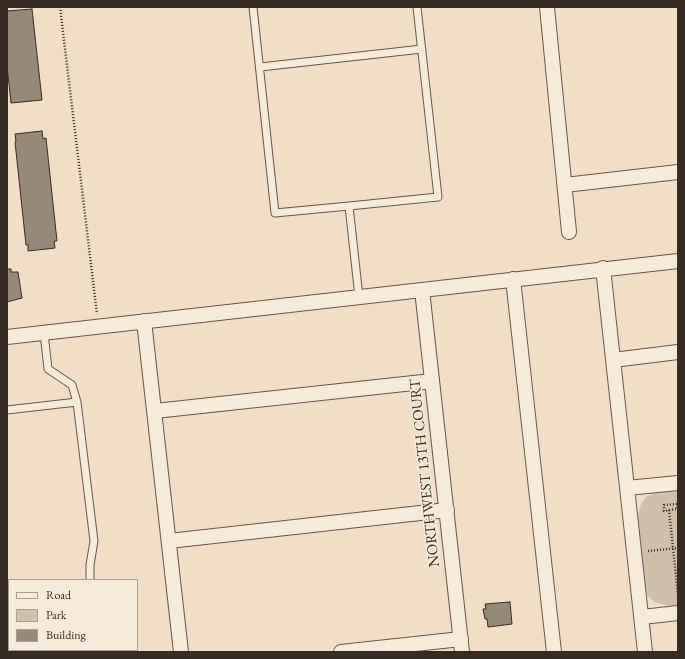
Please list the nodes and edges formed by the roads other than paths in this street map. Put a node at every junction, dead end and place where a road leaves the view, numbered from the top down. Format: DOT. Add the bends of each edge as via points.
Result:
graph roads {
  1 [pos="253,7"];
  2 [pos="417,7"];
  3 [pos="548,7"];
  4 [pos="422,49"];
  5 [pos="260,67"];
  6 [pos="678,172"];
  7 [pos="565,185"];
  8 [pos="349,206"];
  9 [pos="569,232"];
  10 [pos="678,260"];
  11 [pos="603,268"];
  12 [pos="513,279"];
  13 [pos="422,290"];
  14 [pos="359,297"];
  15 [pos="144,321"];
  16 [pos="44,333"];
  17 [pos="7,337"];
  18 [pos="678,352"];
  19 [pos="613,360"];
  20 [pos="432,381"];
  21 [pos="77,402"];
  22 [pos="7,410"];
  23 [pos="155,411"];
  24 [pos="678,483"];
  25 [pos="626,488"];
  26 [pos="447,510"];
  27 [pos="169,541"];
  28 [pos="90,579"];
  29 [pos="678,613"];
  30 [pos="642,617"];
  31 [pos="461,646"];
  32 [pos="181,652"];
  33 [pos="341,652"];
  34 [pos="554,652"];
  35 [pos="645,652"];
  1 -- 5 [label="lane"];
  2 -- 4 [label="lane"];
  3 -- 7 [label="street"];
  4 -- 5 [label="lane"];
  4 -- 8 [label="lane" via="438,197"];
  5 -- 8 [label="lane" via="275,213"];
  6 -- 7 [label="street"];
  7 -- 9 [label="street"];
  8 -- 14 [label="lane"];
  10 -- 11 [label="street"];
  11 -- 12 [label="street"];
  11 -- 19 [label="street"];
  12 -- 13 [label="street"];
  12 -- 34 [label="street"];
  13 -- 14 [label="street"];
  13 -- 20 [label="street, NORTHWEST 13TH COURT"];
  14 -- 15 [label="street"];
  15 -- 16 [label="street"];
  15 -- 23 [label="street"];
  16 -- 17 [label="street"];
  16 -- 21 [label="lane" via="48,369 72,385"];
  18 -- 19 [label="street"];
  19 -- 25 [label="street"];
  20 -- 23 [label="street"];
  20 -- 26 [label="street, NORTHWEST 13TH COURT"];
  21 -- 22 [label="lane"];
  21 -- 28 [label="lane" via="94,541"];
  23 -- 27 [label="street"];
  24 -- 25 [label="street"];
  25 -- 30 [label="street"];
  26 -- 27 [label="street"];
  26 -- 31 [label="street, NORTHWEST 13TH COURT"];
  27 -- 32 [label="street"];
  29 -- 30 [label="street"];
  30 -- 35 [label="street"];
  31 -- 33 [label="street"];
}
